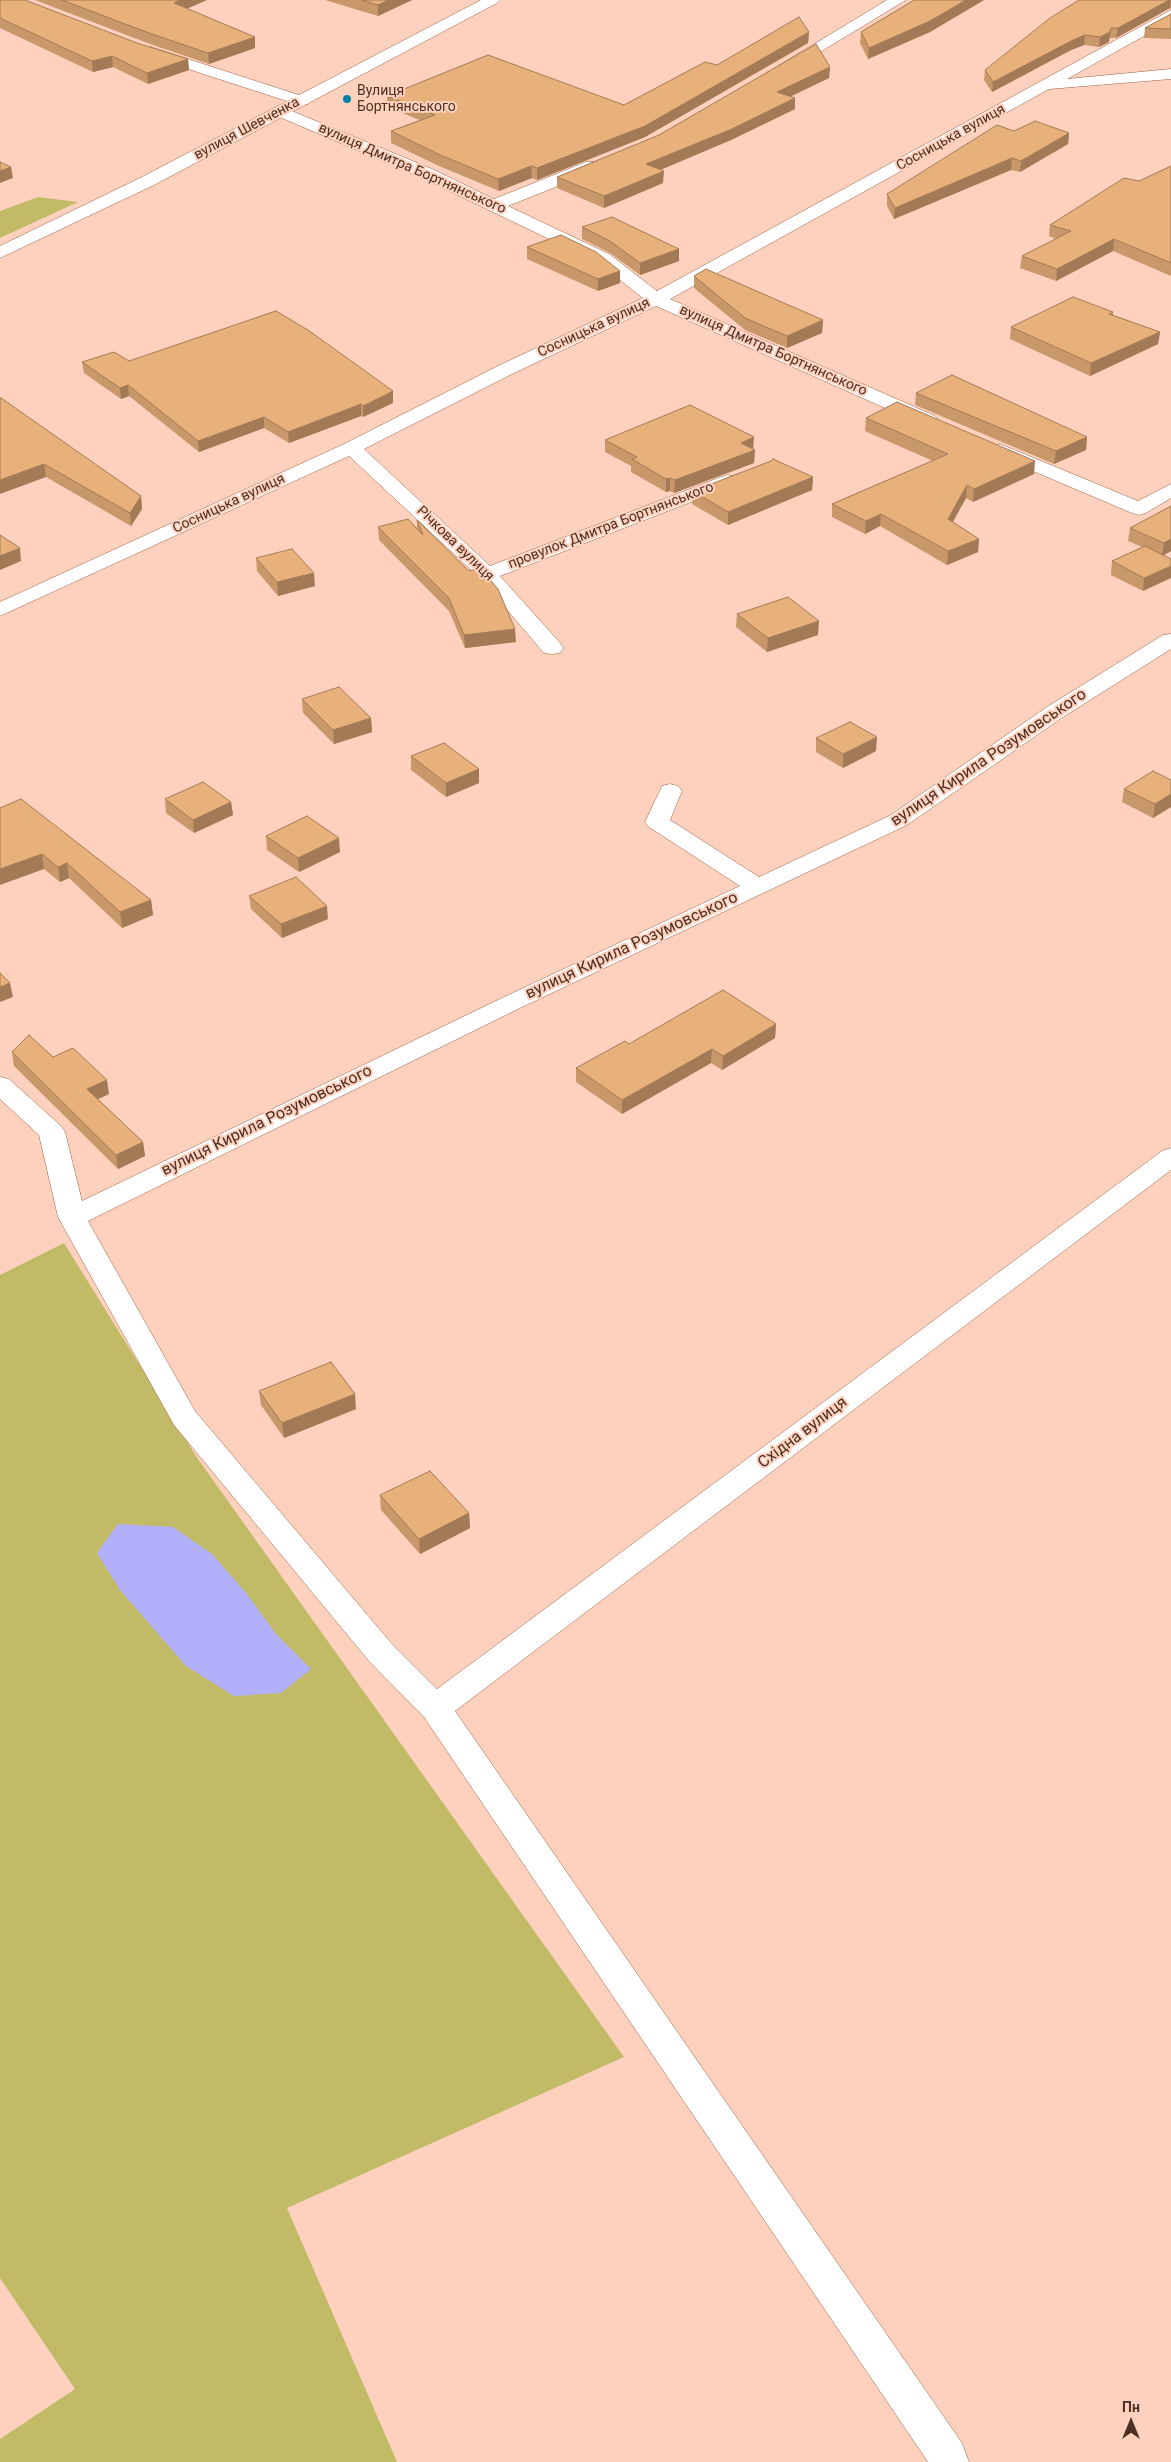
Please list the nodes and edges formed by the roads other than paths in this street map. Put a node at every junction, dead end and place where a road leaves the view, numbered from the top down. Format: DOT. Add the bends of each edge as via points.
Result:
graph roads {
  1 [pos="492,0"];
  2 [pos="898,0"];
  3 [pos="1171,15"];
  4 [pos="137,46"];
  5 [pos="776,72"];
  6 [pos="1171,74"];
  7 [pos="1044,86"];
  8 [pos="302,101"];
  9 [pos="281,112"];
  10 [pos="608,160"];
  11 [pos="494,205"];
  12 [pos="0,253"];
  13 [pos="656,299"];
  14 [pos="946,428"];
  15 [pos="983,443"];
  16 [pos="351,448"];
  17 [pos="745,475"];
  18 [pos="1171,490"];
  19 [pos="487,574"];
  20 [pos="0,610"];
  21 [pos="1171,640"];
  22 [pos="552,648"];
  23 [pos="670,791"];
  24 [pos="758,887"];
  25 [pos="0,1085"];
  26 [pos="1171,1157"];
  27 [pos="72,1217"];
  28 [pos="435,1708"];
  29 [pos="949,2462"];
  1 -- 8 [label="street, вулиця Шевченка"];
  2 -- 5 [label="street"];
  3 -- 7 [label="street, Сосницька вулиця"];
  4 -- 8 [label="street"];
  6 -- 7 [label="street"];
  7 -- 13 [label="street, Сосницька вулиця"];
  8 -- 9 [label="street, вулиця Шевченка"];
  9 -- 11 [label="street, вулиця Дмитра Бортнянського"];
  9 -- 12 [label="street, вулиця Шевченка" via="148,182"];
  10 -- 11 [label="street"];
  11 -- 13 [label="street, вулиця Дмитра Бортнянського" via="603,258"];
  13 -- 14 [label="street, вулиця Дмитра Бортнянського"];
  13 -- 16 [label="street, Сосницька вулиця" via="507,369"];
  15 -- 18 [label="street" via="1139,509"];
  16 -- 19 [label="street, Річкова вулиця"];
  16 -- 20 [label="street, Сосницька вулиця"];
  17 -- 19 [label="street, провулок Дмитра Бортнянського"];
  19 -- 22 [label="street, Річкова вулиця"];
  21 -- 24 [label="street, вулиця Кирила Розумовського" via="1055,712 899,820"];
  23 -- 24 [label="street" via="658,822"];
  24 -- 27 [label="street, вулиця Кирила Розумовського" via="272,1118"];
  25 -- 27 [label="street" via="52,1132"];
  26 -- 28 [label="street, Східна вулиця"];
  27 -- 28 [label="street" via="184,1418 380,1652"];
  28 -- 29 [label="street"];
}
